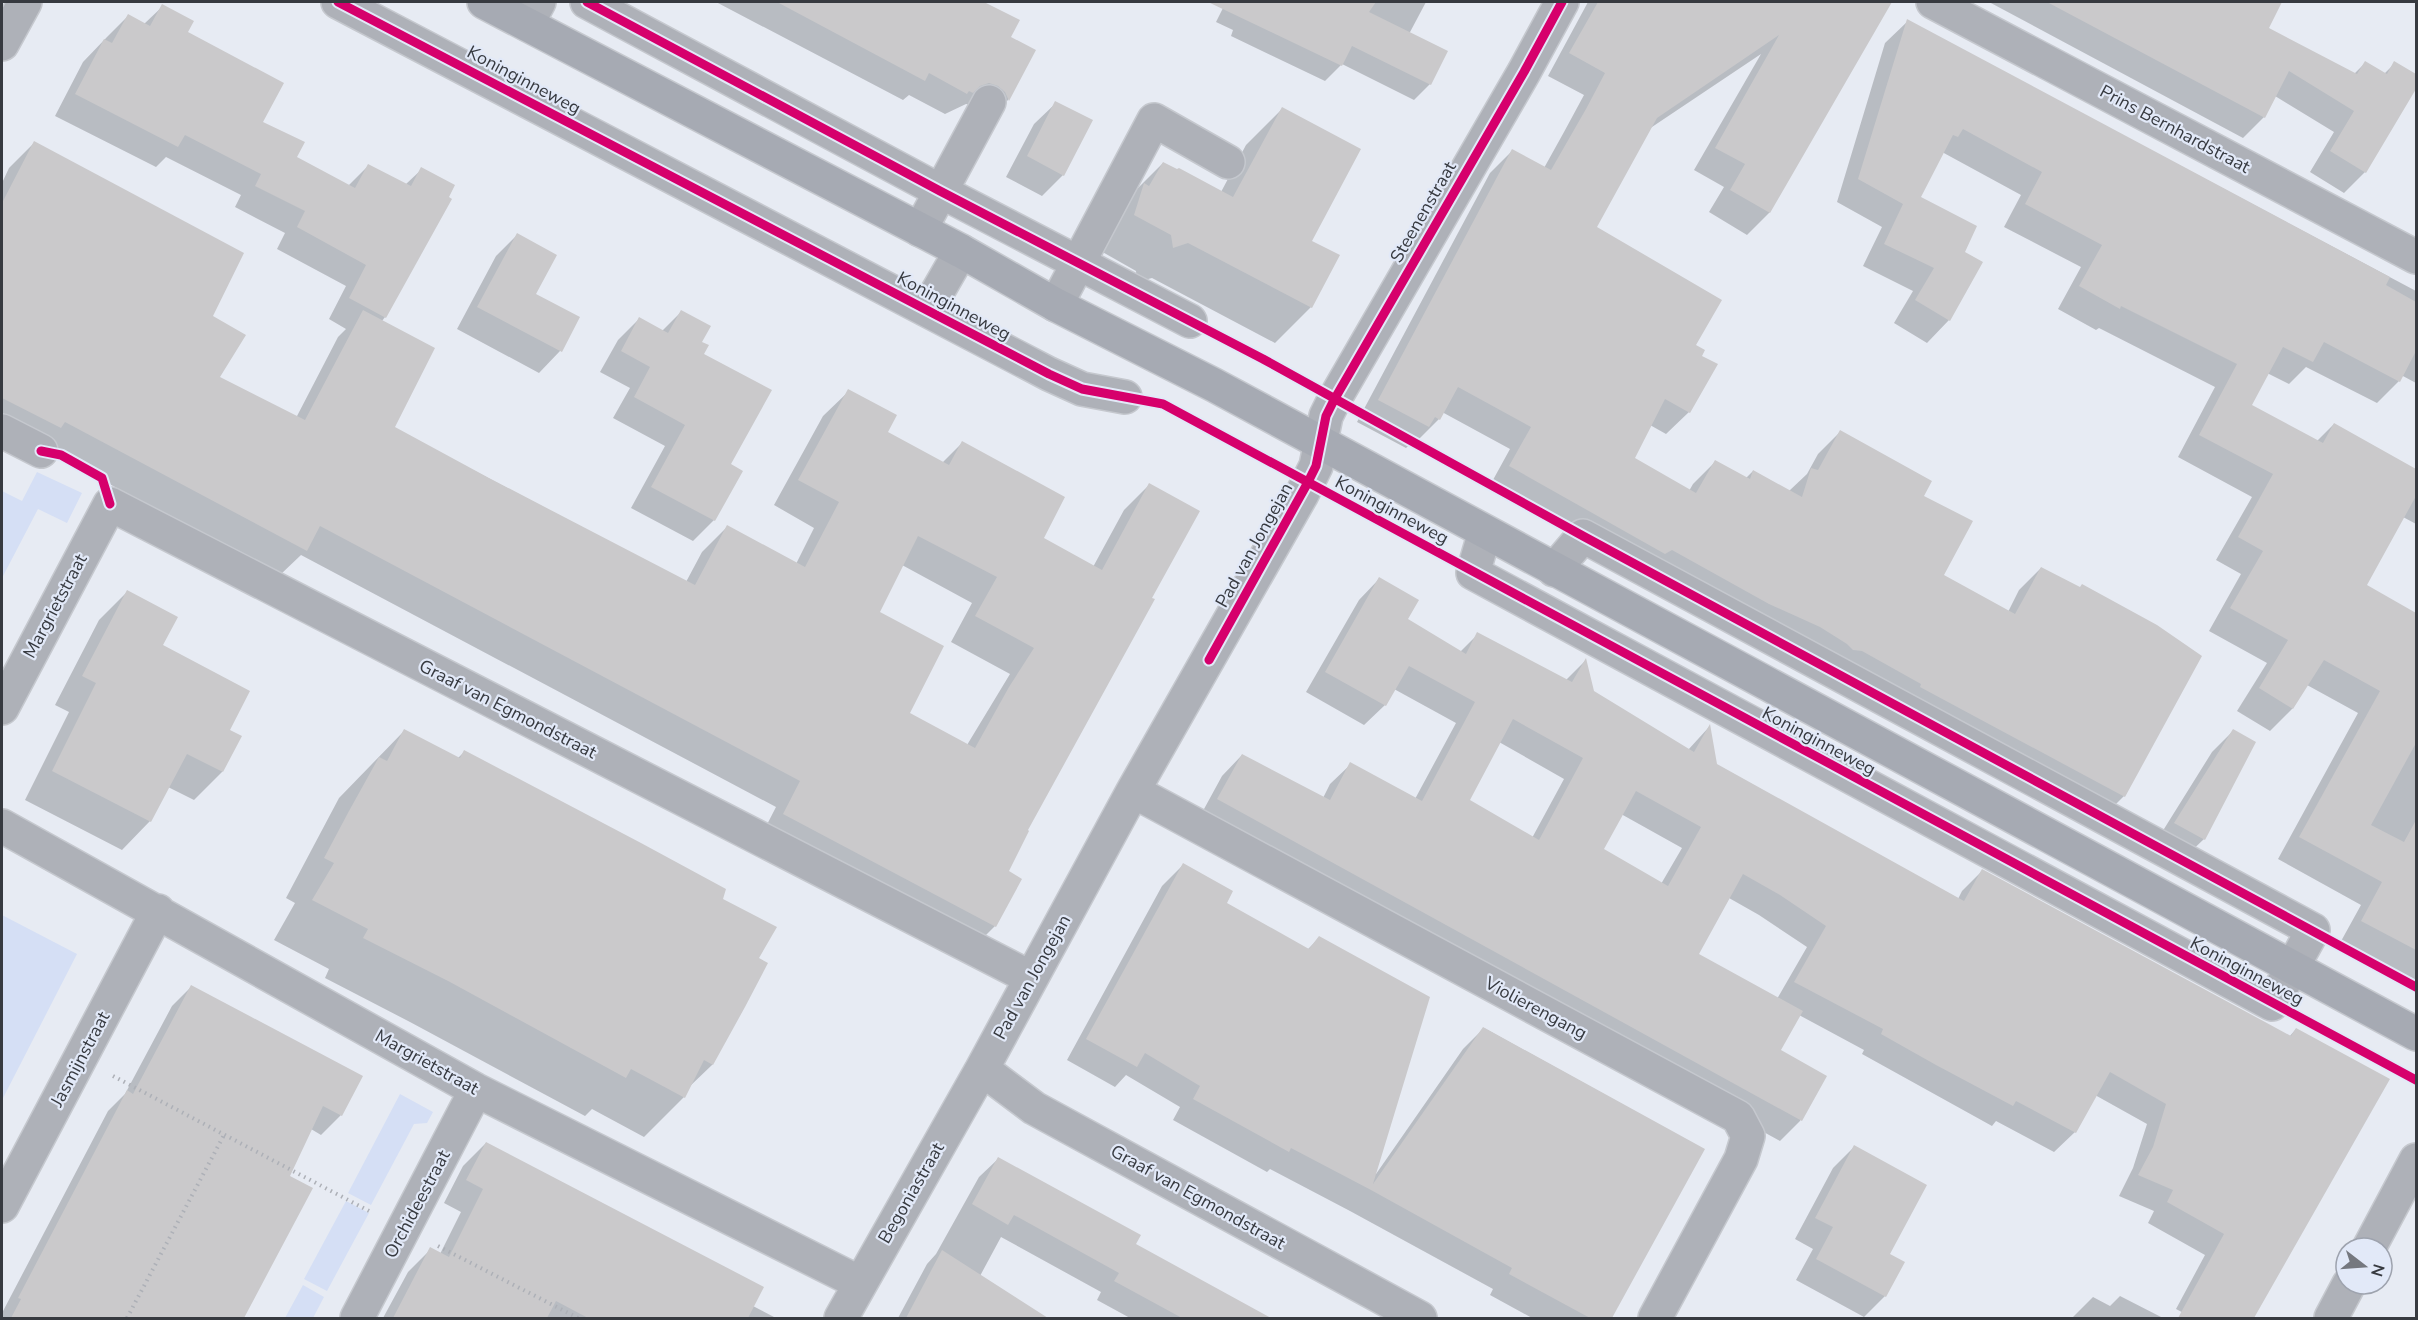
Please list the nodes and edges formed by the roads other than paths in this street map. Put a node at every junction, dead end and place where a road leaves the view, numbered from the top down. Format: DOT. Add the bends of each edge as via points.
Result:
graph roads {
  1 [pos="25,2"];
  2 [pos="338,2"];
  3 [pos="484,2"];
  4 [pos="587,2"];
  5 [pos="1562,2"];
  6 [pos="1933,2"];
  7 [pos="533,13"];
  8 [pos="2,44"];
  9 [pos="989,102"];
  10 [pos="1228,162"];
  11 [pos="940,191"];
  12 [pos="920,230"];
  13 [pos="961,251"];
  14 [pos="2416,257"];
  15 [pos="1080,262"];
  16 [pos="1056,305"];
  17 [pos="927,310"];
  18 [pos="1190,321"];
  19 [pos="1125,397"];
  20 [pos="2,431"];
  21 [pos="1320,442"];
  22 [pos="41,451"];
  23 [pos="110,504"];
  24 [pos="1485,532"];
  25 [pos="1554,570"];
  26 [pos="2,708"];
  27 [pos="1134,791"];
  28 [pos="2,826"];
  29 [pos="158,911"];
  30 [pos="2292,967"];
  31 [pos="1031,978"];
  32 [pos="2416,1034"];
  33 [pos="982,1069"];
  34 [pos="477,1090"];
  35 [pos="2416,1160"];
  36 [pos="2,1206"];
  37 [pos="2375,1236"];
  38 [pos="860,1282"];
  39 [pos="2343,1296"];
  40 [pos="357,1318"];
  41 [pos="841,1318"];
  42 [pos="1420,1318"];
  43 [pos="1655,1318"];
  44 [pos="2331,1318"];
  1 -- 8 [label="street"];
  2 -- 17 [label="street, Koninginneweg"];
  3 -- 7 [label="main road, Koninginneweg"];
  4 -- 11 [label="street"];
  5 -- 21 [label="street, Steenenstraat" via="1334,400"];
  6 -- 14 [label="street, Prins Bernhardstraat"];
  7 -- 12 [label="main road, Koninginneweg"];
  9 -- 11 [label="street"];
  10 -- 15 [label="street" via="1154,120"];
  11 -- 12 [label="street"];
  11 -- 15 [label="street"];
  12 -- 13 [label="main road, Koninginneweg"];
  13 -- 16 [label="main road, Koninginneweg"];
  13 -- 17 [label="street, Koninginneweg"];
  15 -- 16 [label="street"];
  15 -- 18 [label="street"];
  16 -- 21 [label="main road, Koninginneweg"];
  17 -- 19 [label="street, Koninginneweg" via="1082,389"];
  20 -- 22 [label="street"];
  21 -- 24 [label="main road, Koninginneweg"];
  21 -- 27 [label="street, Pad van Jongejan" via="1316,466 1307,484"];
  23 -- 26 [label="street, Margrietstraat"];
  23 -- 31 [label="street, Graaf van Egmondstraat"];
  24 -- 25 [label="main road, Koninginneweg"];
  24 -- 30 [label="street, Koninginneweg" via="1473,573 2272,1004"];
  25 -- 30 [label="main road, Koninginneweg"];
  25 -- 30 [label="street, Koninginneweg" via="1584,536 2313,930"];
  27 -- 31 [label="street, Pad van Jongejan"];
  27 -- 43 [label="street, Violierengang" via="1738,1117 1748,1136 1741,1159"];
  28 -- 29 [label="street, Margrietstraat"];
  29 -- 34 [label="street, Margrietstraat"];
  29 -- 36 [label="street, Jasmijnstraat"];
  30 -- 32 [label="main road, Koninginneweg"];
  31 -- 33 [label="street, Pad van Jongejan"];
  33 -- 38 [label="street, Begoniastraat"];
  33 -- 42 [label="street, Graaf van Egmondstraat" via="1035,1108"];
  34 -- 38 [label="street, Margrietstraat"];
  34 -- 40 [label="street, Orchideestraat"];
  35 -- 37 [label="street"];
  38 -- 41 [label="street, Begoniastraat"];
  39 -- 44 [label="street"];
}
